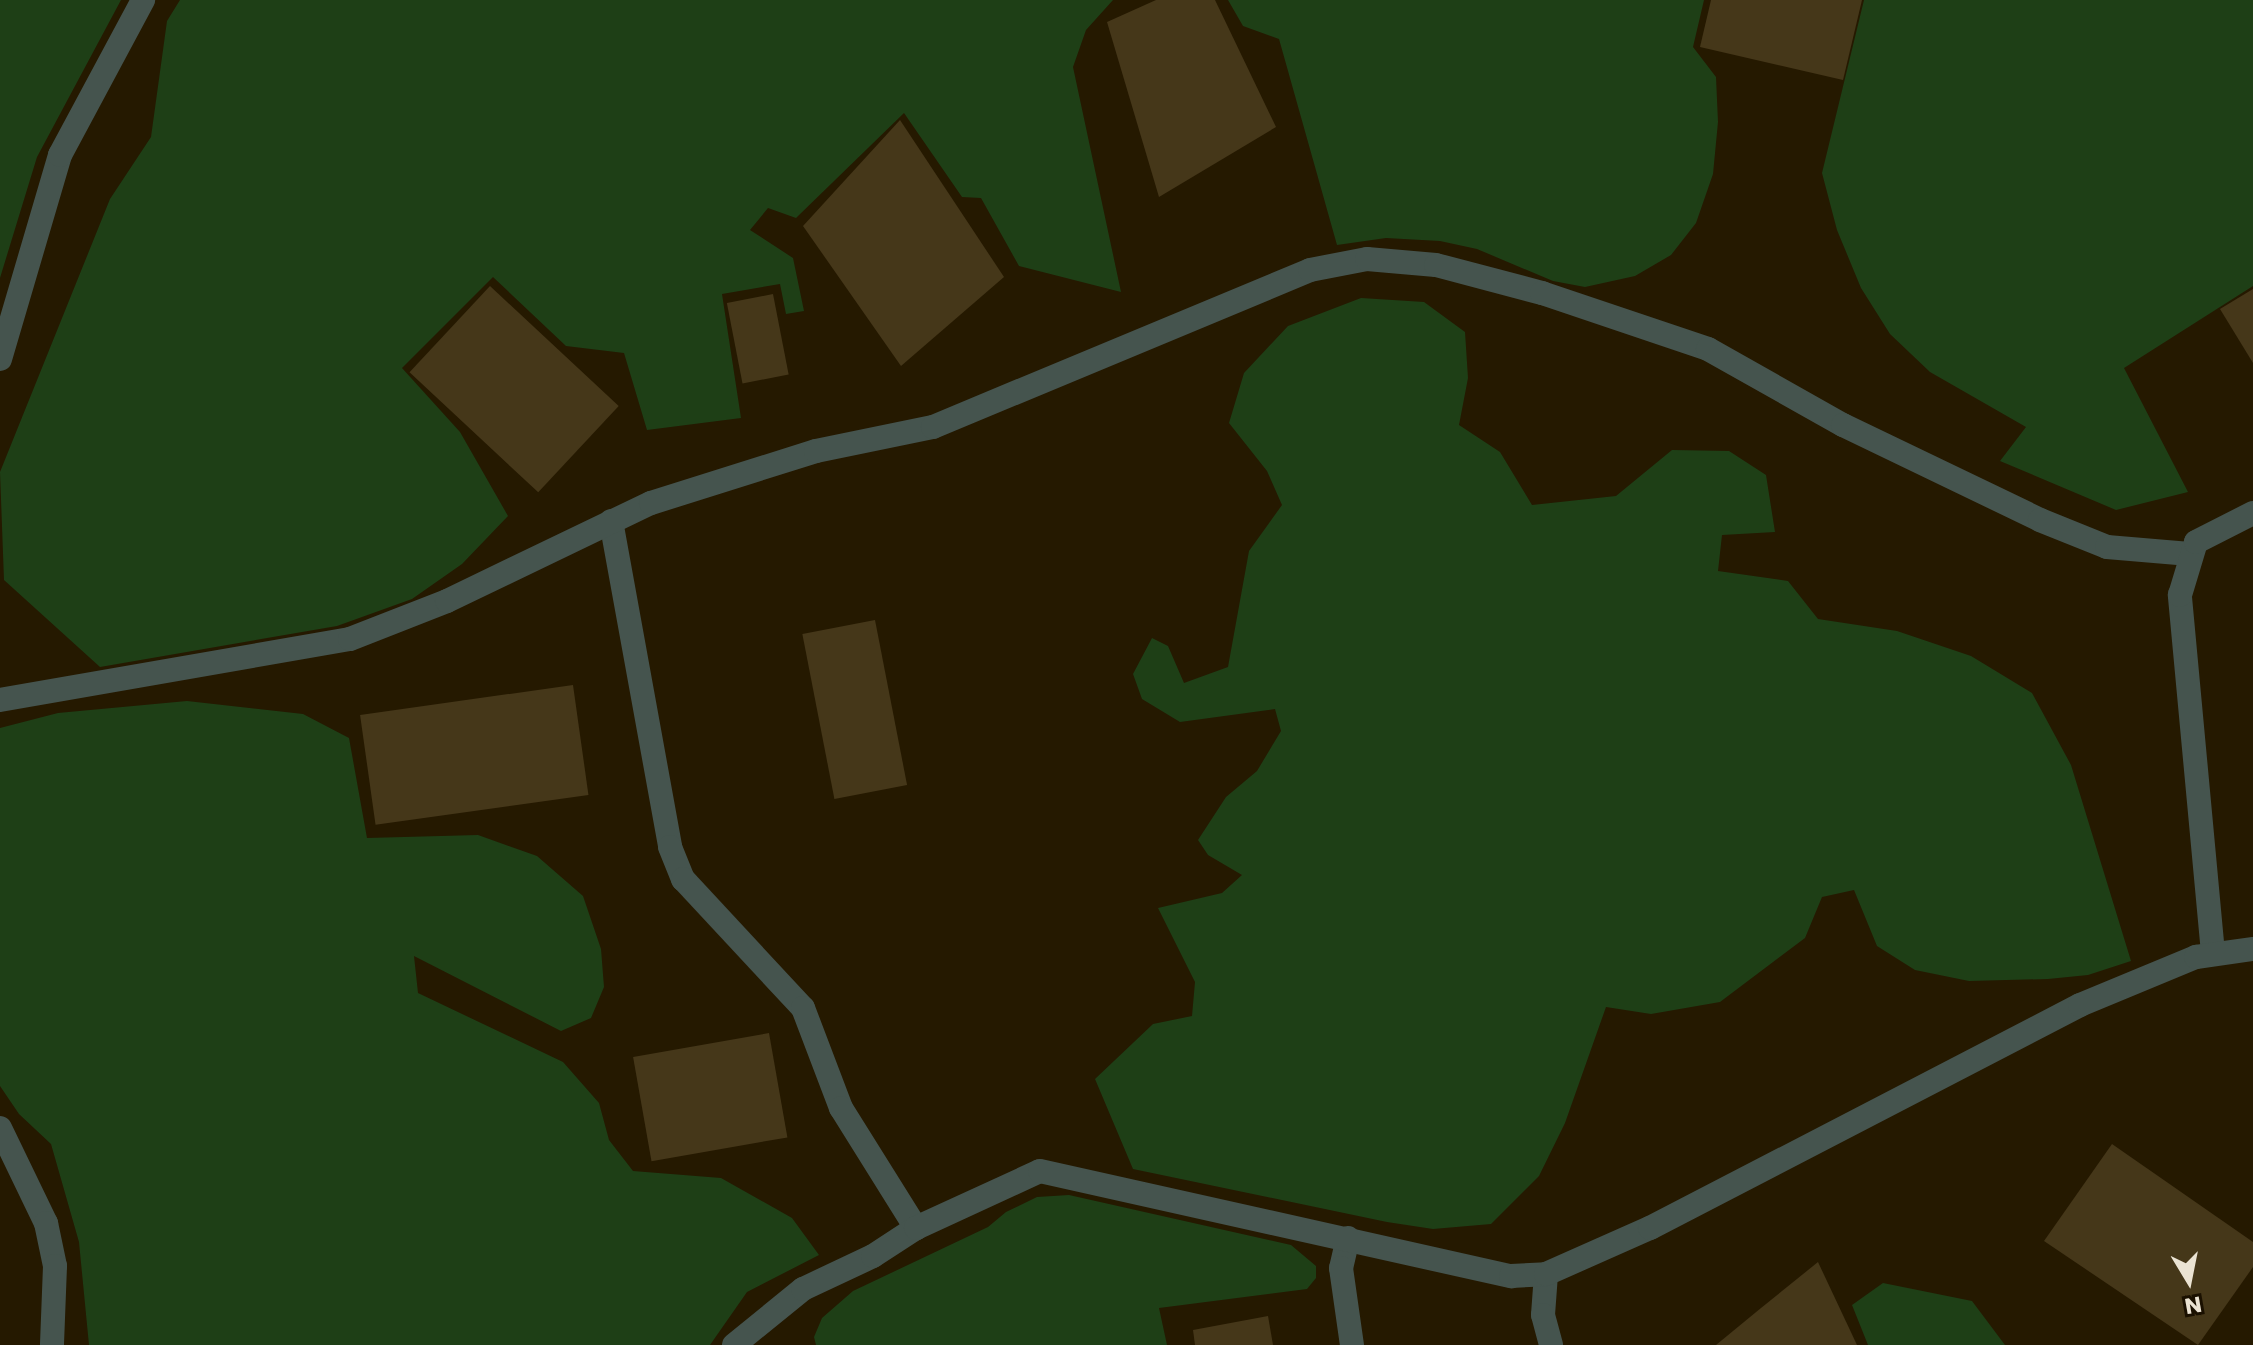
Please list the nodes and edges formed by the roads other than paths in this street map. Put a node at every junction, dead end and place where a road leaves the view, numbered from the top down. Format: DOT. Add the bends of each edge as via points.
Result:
graph roads {
  1 [pos="143,0"];
  2 [pos="0,359"];
  3 [pos="2253,513"];
  4 [pos="611,521"];
  5 [pos="2190,554"];
  6 [pos="0,700"];
  7 [pos="2253,949"];
  8 [pos="2213,953"];
  9 [pos="0,1128"];
  10 [pos="916,1228"];
  11 [pos="1348,1238"];
  12 [pos="1546,1274"];
  13 [pos="52,1345"];
  14 [pos="734,1345"];
  15 [pos="1352,1345"];
  16 [pos="1551,1345"];
  1 -- 2 [label="lane" via="60,155"];
  3 -- 5 [label="lane" via="2196,542"];
  4 -- 5 [label="lane" via="750,469 933,427 1310,270 1367,259 1436,265 1542,293 1708,349 1843,425 2040,520 2107,547"];
  4 -- 6 [label="lane" via="447,601 350,639"];
  4 -- 10 [label="lane" via="670,847 679,869 803,1008 841,1108"];
  5 -- 8 [label="lane" via="2180,595"];
  7 -- 8 [label="lane"];
  8 -- 12 [label="lane" via="2025,1030 1650,1228"];
  9 -- 13 [label="lane" via="46,1223 55,1266"];
  10 -- 11 [label="lane" via="1040,1171"];
  10 -- 14 [label="lane" via="873,1256 803,1289"];
  11 -- 12 [label="lane" via="1511,1276"];
  11 -- 15 [label="lane" via="1341,1268"];
  12 -- 16 [label="lane" via="1543,1315"];
}
